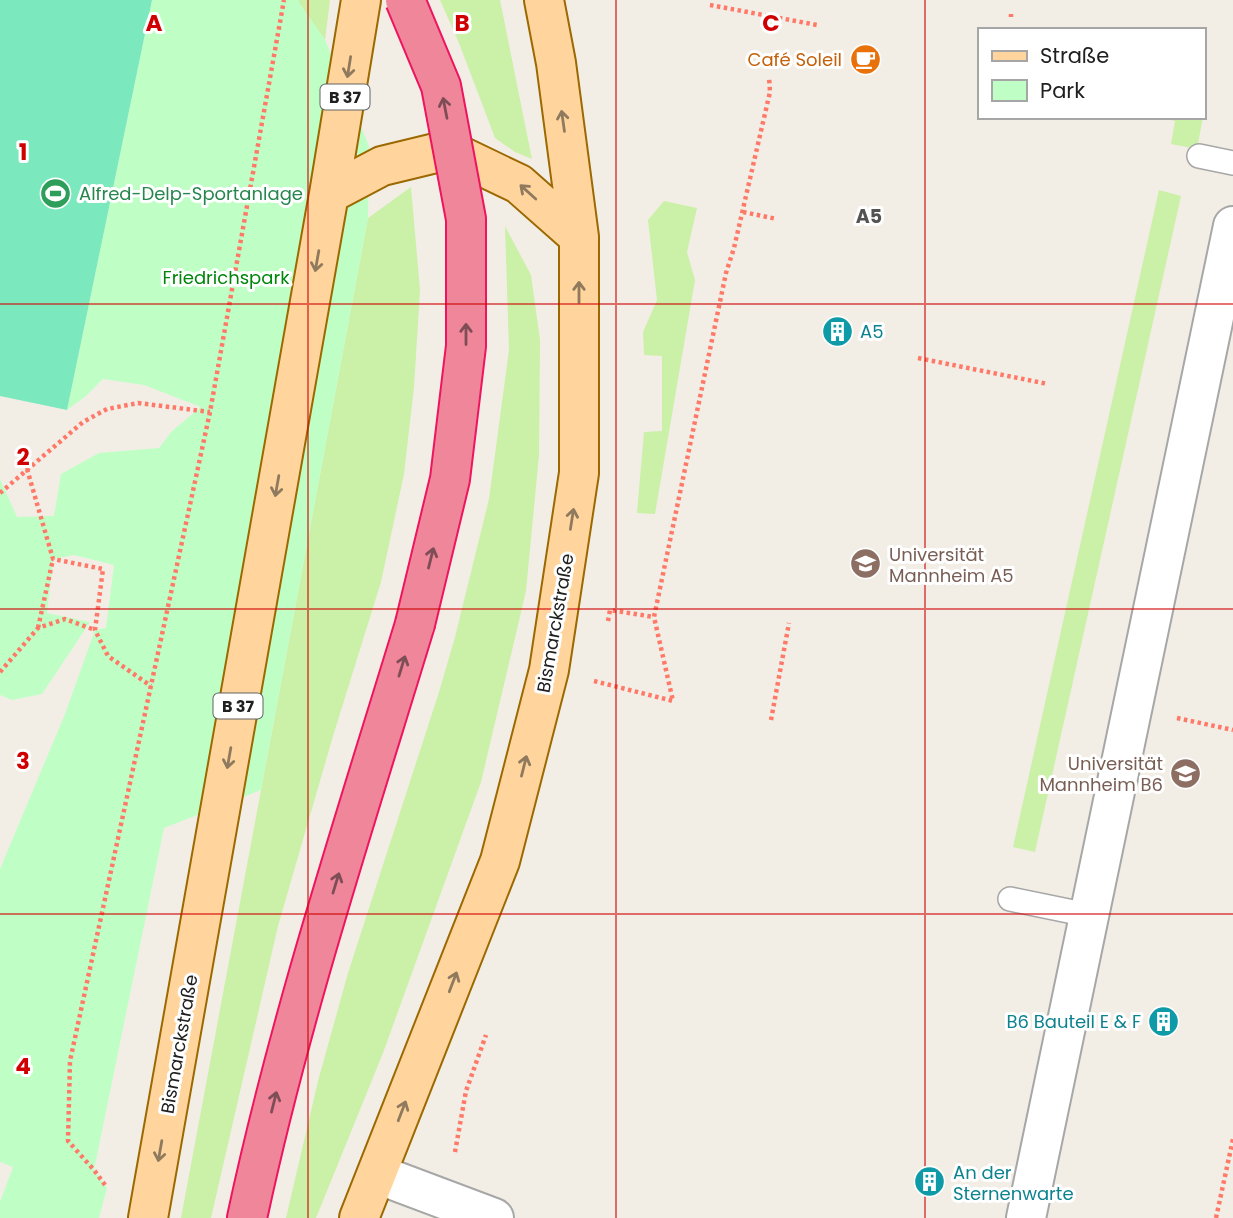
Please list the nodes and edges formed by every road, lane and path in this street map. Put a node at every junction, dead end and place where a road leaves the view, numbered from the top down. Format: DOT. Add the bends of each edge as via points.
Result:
graph roads {
  1 [pos="285,0"];
  2 [pos="360,0"];
  3 [pos="405,0"];
  4 [pos="544,0"];
  5 [pos="710,5"];
  6 [pos="817,25"];
  7 [pos="769,76"];
  8 [pos="1199,156"];
  9 [pos="1233,163"];
  10 [pos="328,194"];
  11 [pos="743,212"];
  12 [pos="778,219"];
  13 [pos="1233,226"];
  14 [pos="579,237"];
  15 [pos="918,358"];
  16 [pos="1048,384"];
  17 [pos="210,412"];
  18 [pos="27,469"];
  19 [pos="0,493"];
  20 [pos="53,559"];
  21 [pos="789,623"];
  22 [pos="38,628"];
  23 [pos="95,630"];
  24 [pos="549,670"];
  25 [pos="0,672"];
  26 [pos="151,686"];
  27 [pos="771,720"];
  28 [pos="1010,899"];
  29 [pos="1088,915"];
  30 [pos="1233,1139"];
  31 [pos="377,1174"];
  32 [pos="107,1188"];
  33 [pos="487,1215"];
  34 [pos="148,1218"];
  35 [pos="247,1218"];
  36 [pos="359,1218"];
  37 [pos="1026,1218"];
  38 [pos="1216,1218"];
  1 -- 17 [label="path"];
  2 -- 10 [label="main road, Bismarckstraße / B 37, one-way"];
  35 -- 3 [label="highway, one-way, bridge" via="295,1021 415,624 450,479 466,346 466,219 441,86"];
  14 -- 4 [label="main road, Bismarckstraße, one-way"];
  5 -- 6 [label="path"];
  7 -- 11 [label="path" via="770,92"];
  8 -- 9 [label="lane"];
  14 -- 10 [label="main road, one-way" via="519,184 448,150 382,166"];
  10 -- 34 [label="main road, Bismarckstraße / B 37, one-way"];
  11 -- 12 [label="path"];
  11 -- 24 [label="path" via="726,273 654,617 673,701"];
  13 -- 29 [label="street"];
  24 -- 14 [label="main road, Bismarckstraße, one-way" via="579,473"];
  15 -- 16 [label="path"];
  17 -- 18 [label="path" via="138,402 107,409 83,422"];
  17 -- 26 [label="path"];
  18 -- 19 [label="path"];
  18 -- 20 [label="path"];
  20 -- 22 [label="path"];
  20 -- 23 [label="path" via="103,569"];
  21 -- 27 [label="path"];
  22 -- 23 [label="path" via="65,619"];
  22 -- 25 [label="path"];
  23 -- 26 [label="path" via="108,656"];
  31 -- 24 [label="main road, Bismarckstraße, one-way" via="500,861"];
  26 -- 32 [label="path" via="70,1061 68,1142"];
  28 -- 29 [label="lane"];
  29 -- 37 [label="street"];
  30 -- 38 [label="path"];
  31 -- 33 [label="street"];
  31 -- 36 [label="main road, Bismarckstraße"];
}
